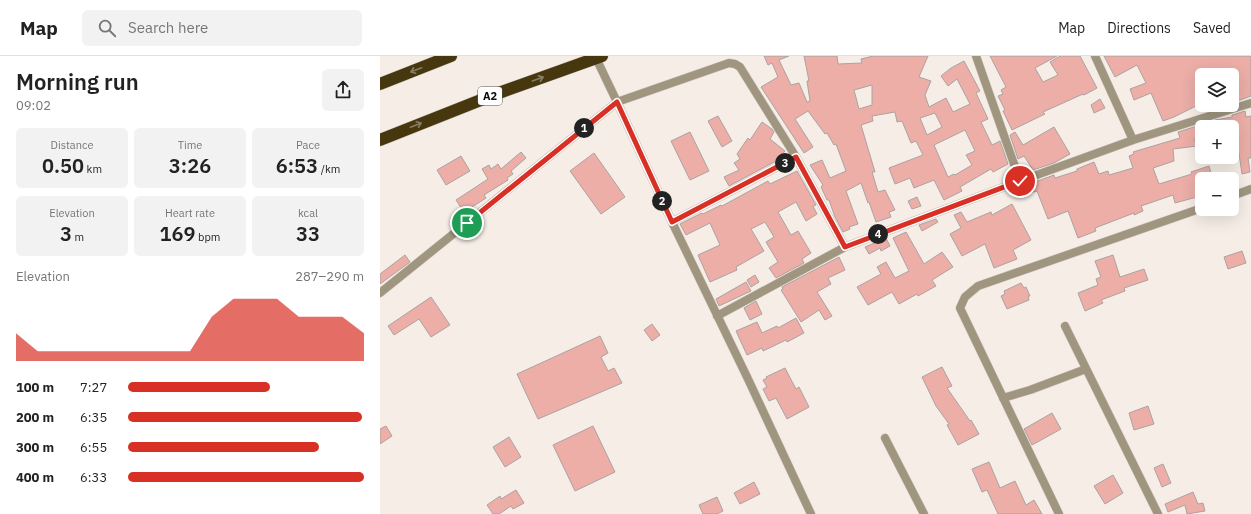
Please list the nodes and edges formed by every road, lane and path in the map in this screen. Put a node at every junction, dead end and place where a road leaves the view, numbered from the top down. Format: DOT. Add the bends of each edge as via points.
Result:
graph roads {
  1 [pos="451,56"];
  2 [pos="976,56"];
  3 [pos="1095,56"];
  4 [pos="598,57"];
  5 [pos="380,84"];
  6 [pos="617,102"];
  7 [pos="1251,103"];
  8 [pos="380,140"];
  9 [pos="1132,140"];
  10 [pos="796,157"];
  11 [pos="1020,181"];
  12 [pos="1251,190"];
  13 [pos="1239,194"];
  14 [pos="1195,210"];
  15 [pos="672,222"];
  16 [pos="845,247"];
  17 [pos="380,293"];
  18 [pos="718,316"];
  19 [pos="1065,326"];
  20 [pos="1086,369"];
  21 [pos="1003,398"];
  22 [pos="885,438"];
  23 [pos="811,514"];
  24 [pos="924,514"];
  25 [pos="1058,514"];
  26 [pos="1158,514"];
  1 -- 5 [label="highway, one-way"];
  2 -- 11 [label="street"];
  3 -- 9 [label="street"];
  4 -- 6 [label="street"];
  8 -- 4 [label="highway, A2, one-way"];
  6 -- 10 [label="street" via="729,63 736,64"];
  6 -- 15 [label="street"];
  6 -- 17 [label="street"];
  7 -- 9 [label="street"];
  9 -- 11 [label="street"];
  10 -- 15 [label="street"];
  10 -- 16 [label="street"];
  11 -- 16 [label="street"];
  12 -- 13 [label="street"];
  14 -- 21 [label="street" via="978,286 965,297 960,308"];
  15 -- 18 [label="street"];
  16 -- 18 [label="street"];
  18 -- 23 [label="street"];
  19 -- 20 [label="street"];
  20 -- 21 [label="street"];
  20 -- 26 [label="street"];
  21 -- 25 [label="street"];
  22 -- 24 [label="street"];
}
